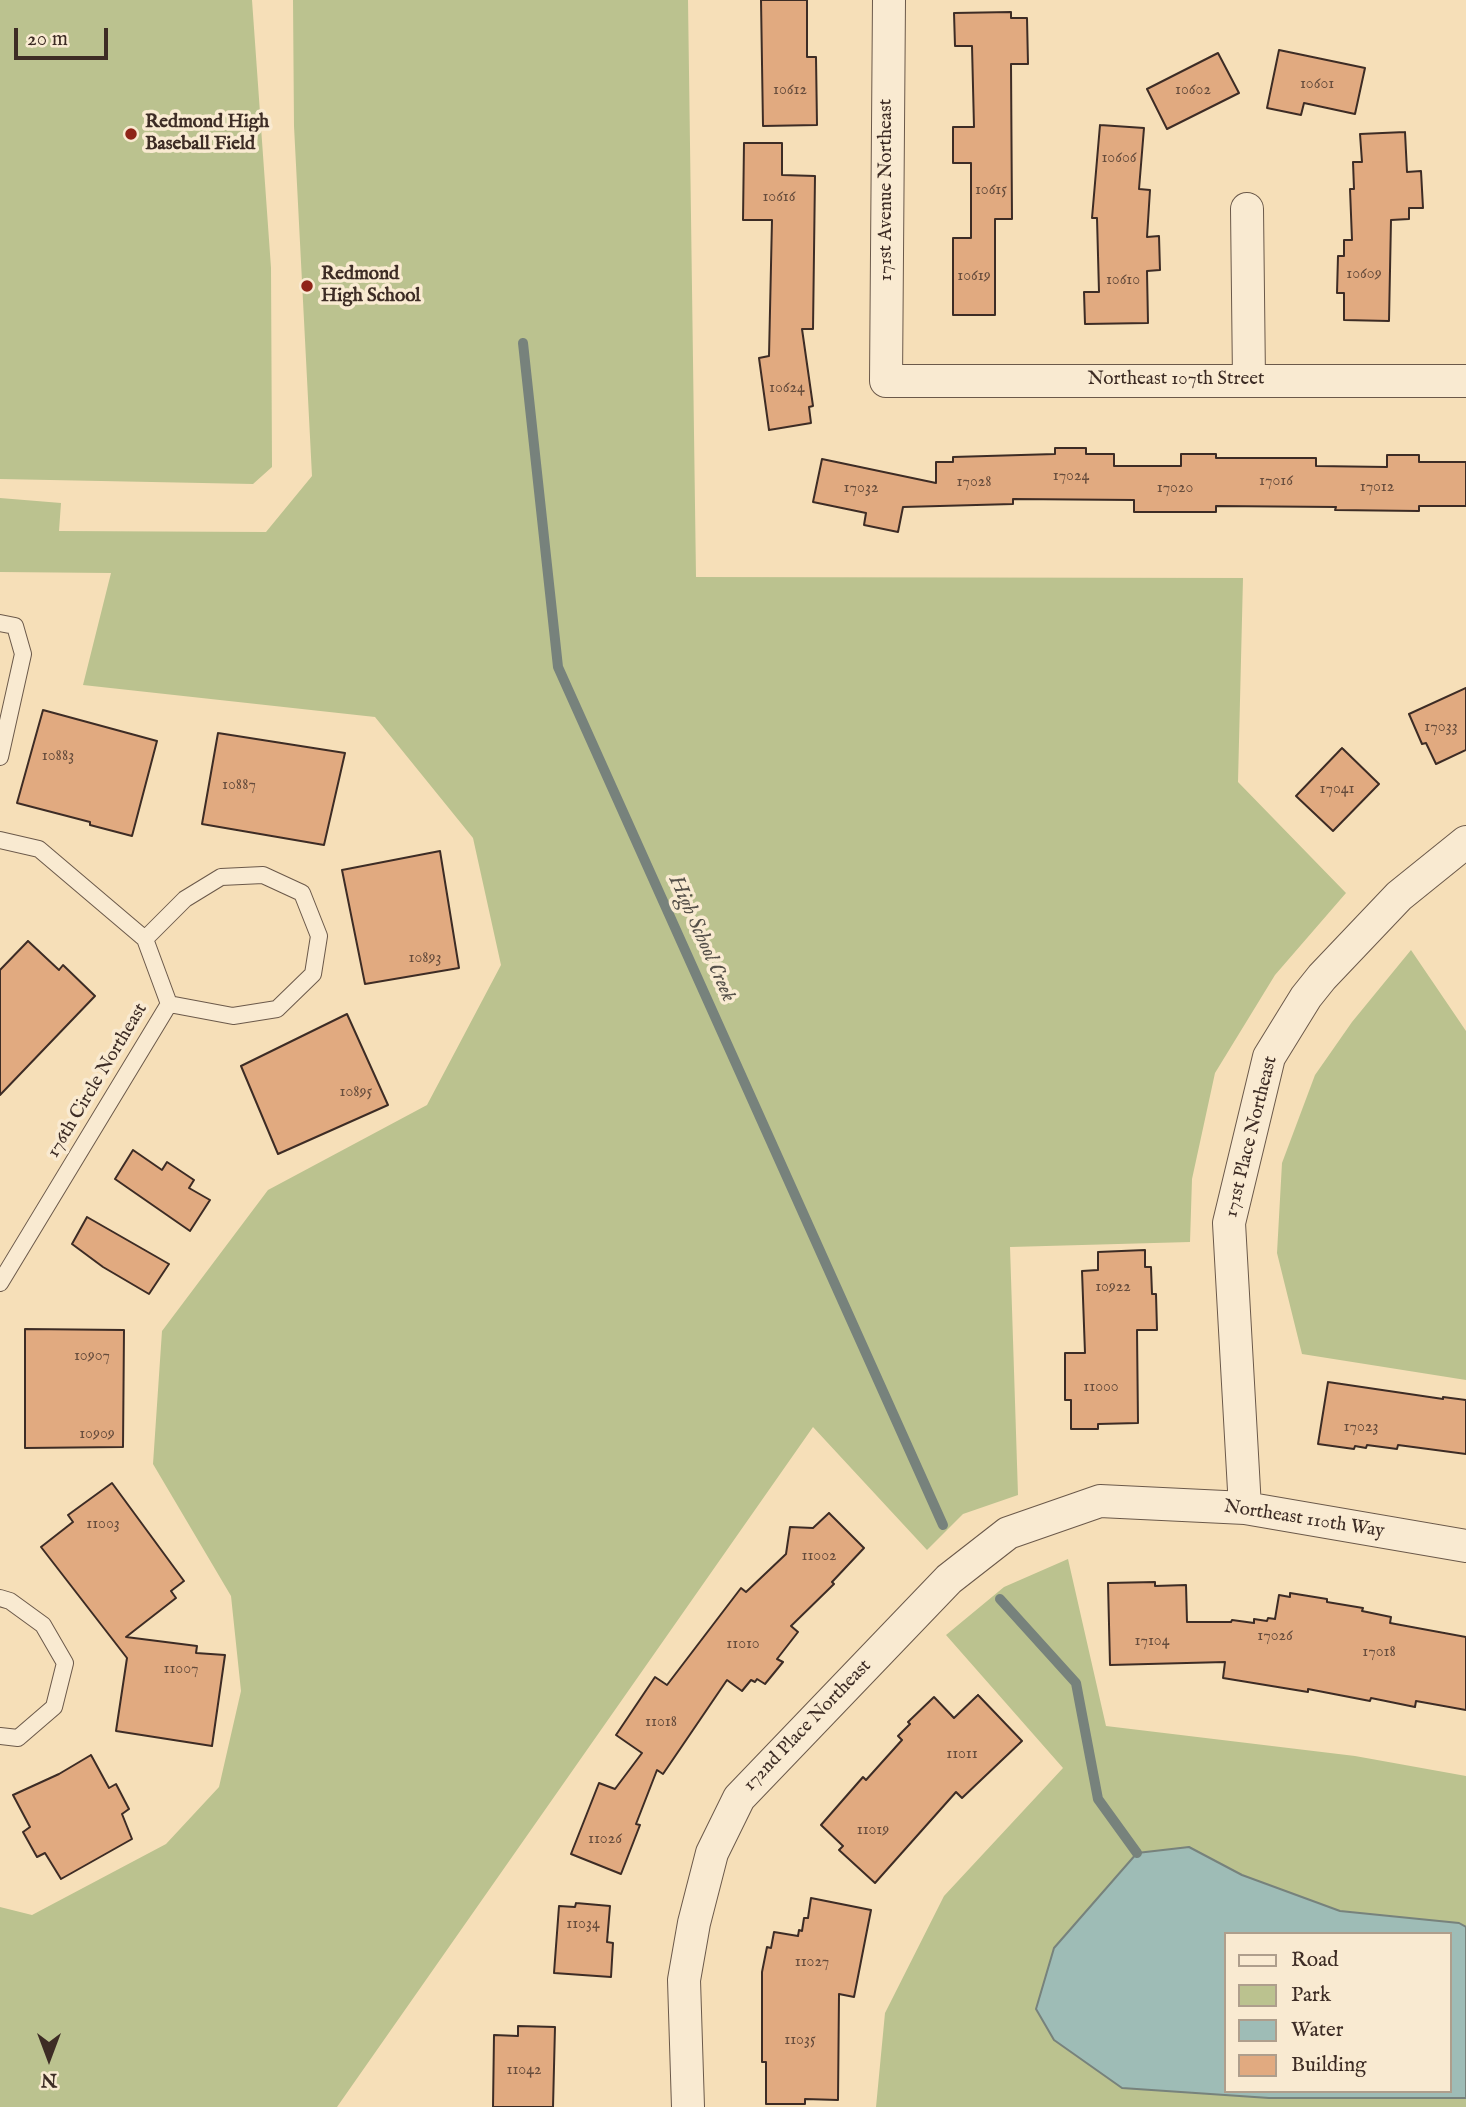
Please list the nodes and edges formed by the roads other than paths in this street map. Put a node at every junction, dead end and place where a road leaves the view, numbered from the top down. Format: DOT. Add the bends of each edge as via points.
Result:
graph roads {
  1 [pos="889,0"];
  2 [pos="1247,209"];
  3 [pos="1249,380"];
  4 [pos="886,381"];
  5 [pos="1466,381"];
  6 [pos="0,622"];
  7 [pos="0,757"];
  8 [pos="0,840"];
  9 [pos="1466,842"];
  10 [pos="145,939"];
  11 [pos="169,1004"];
  12 [pos="0,1283"];
  13 [pos="1100,1501"];
  14 [pos="1245,1508"];
  15 [pos="1466,1546"];
  16 [pos="0,1598"];
  17 [pos="0,1736"];
  18 [pos="688,2107"];
  1 -- 4 [label="street, 171st Avenue Northeast"];
  2 -- 3 [label="street"];
  3 -- 4 [label="street, Northeast 107th Street"];
  3 -- 5 [label="street, Northeast 107th Street"];
  6 -- 7 [label="lane" via="15,626 23,654"];
  8 -- 10 [label="lane, 176th Circle Northeast" via="39,849"];
  9 -- 14 [label="street, 171st Place Northeast" via="1399,896 1322,977 1269,1056 1229,1223"];
  10 -- 11 [label="lane, 176th Circle Northeast"];
  10 -- 11 [label="lane" via="185,899 221,877 263,875 302,893 319,936 313,974 277,1009 233,1016"];
  11 -- 12 [label="lane, 176th Circle Northeast"];
  13 -- 14 [label="street, Northeast 110th Way"];
  13 -- 18 [label="street, 172nd Place Northeast" via="1008,1533 949,1579 739,1798 712,1853 684,1980"];
  14 -- 15 [label="street, Northeast 110th Way"];
  16 -- 17 [label="lane" via="43,1625 65,1663 54,1707 18,1738"];
}
